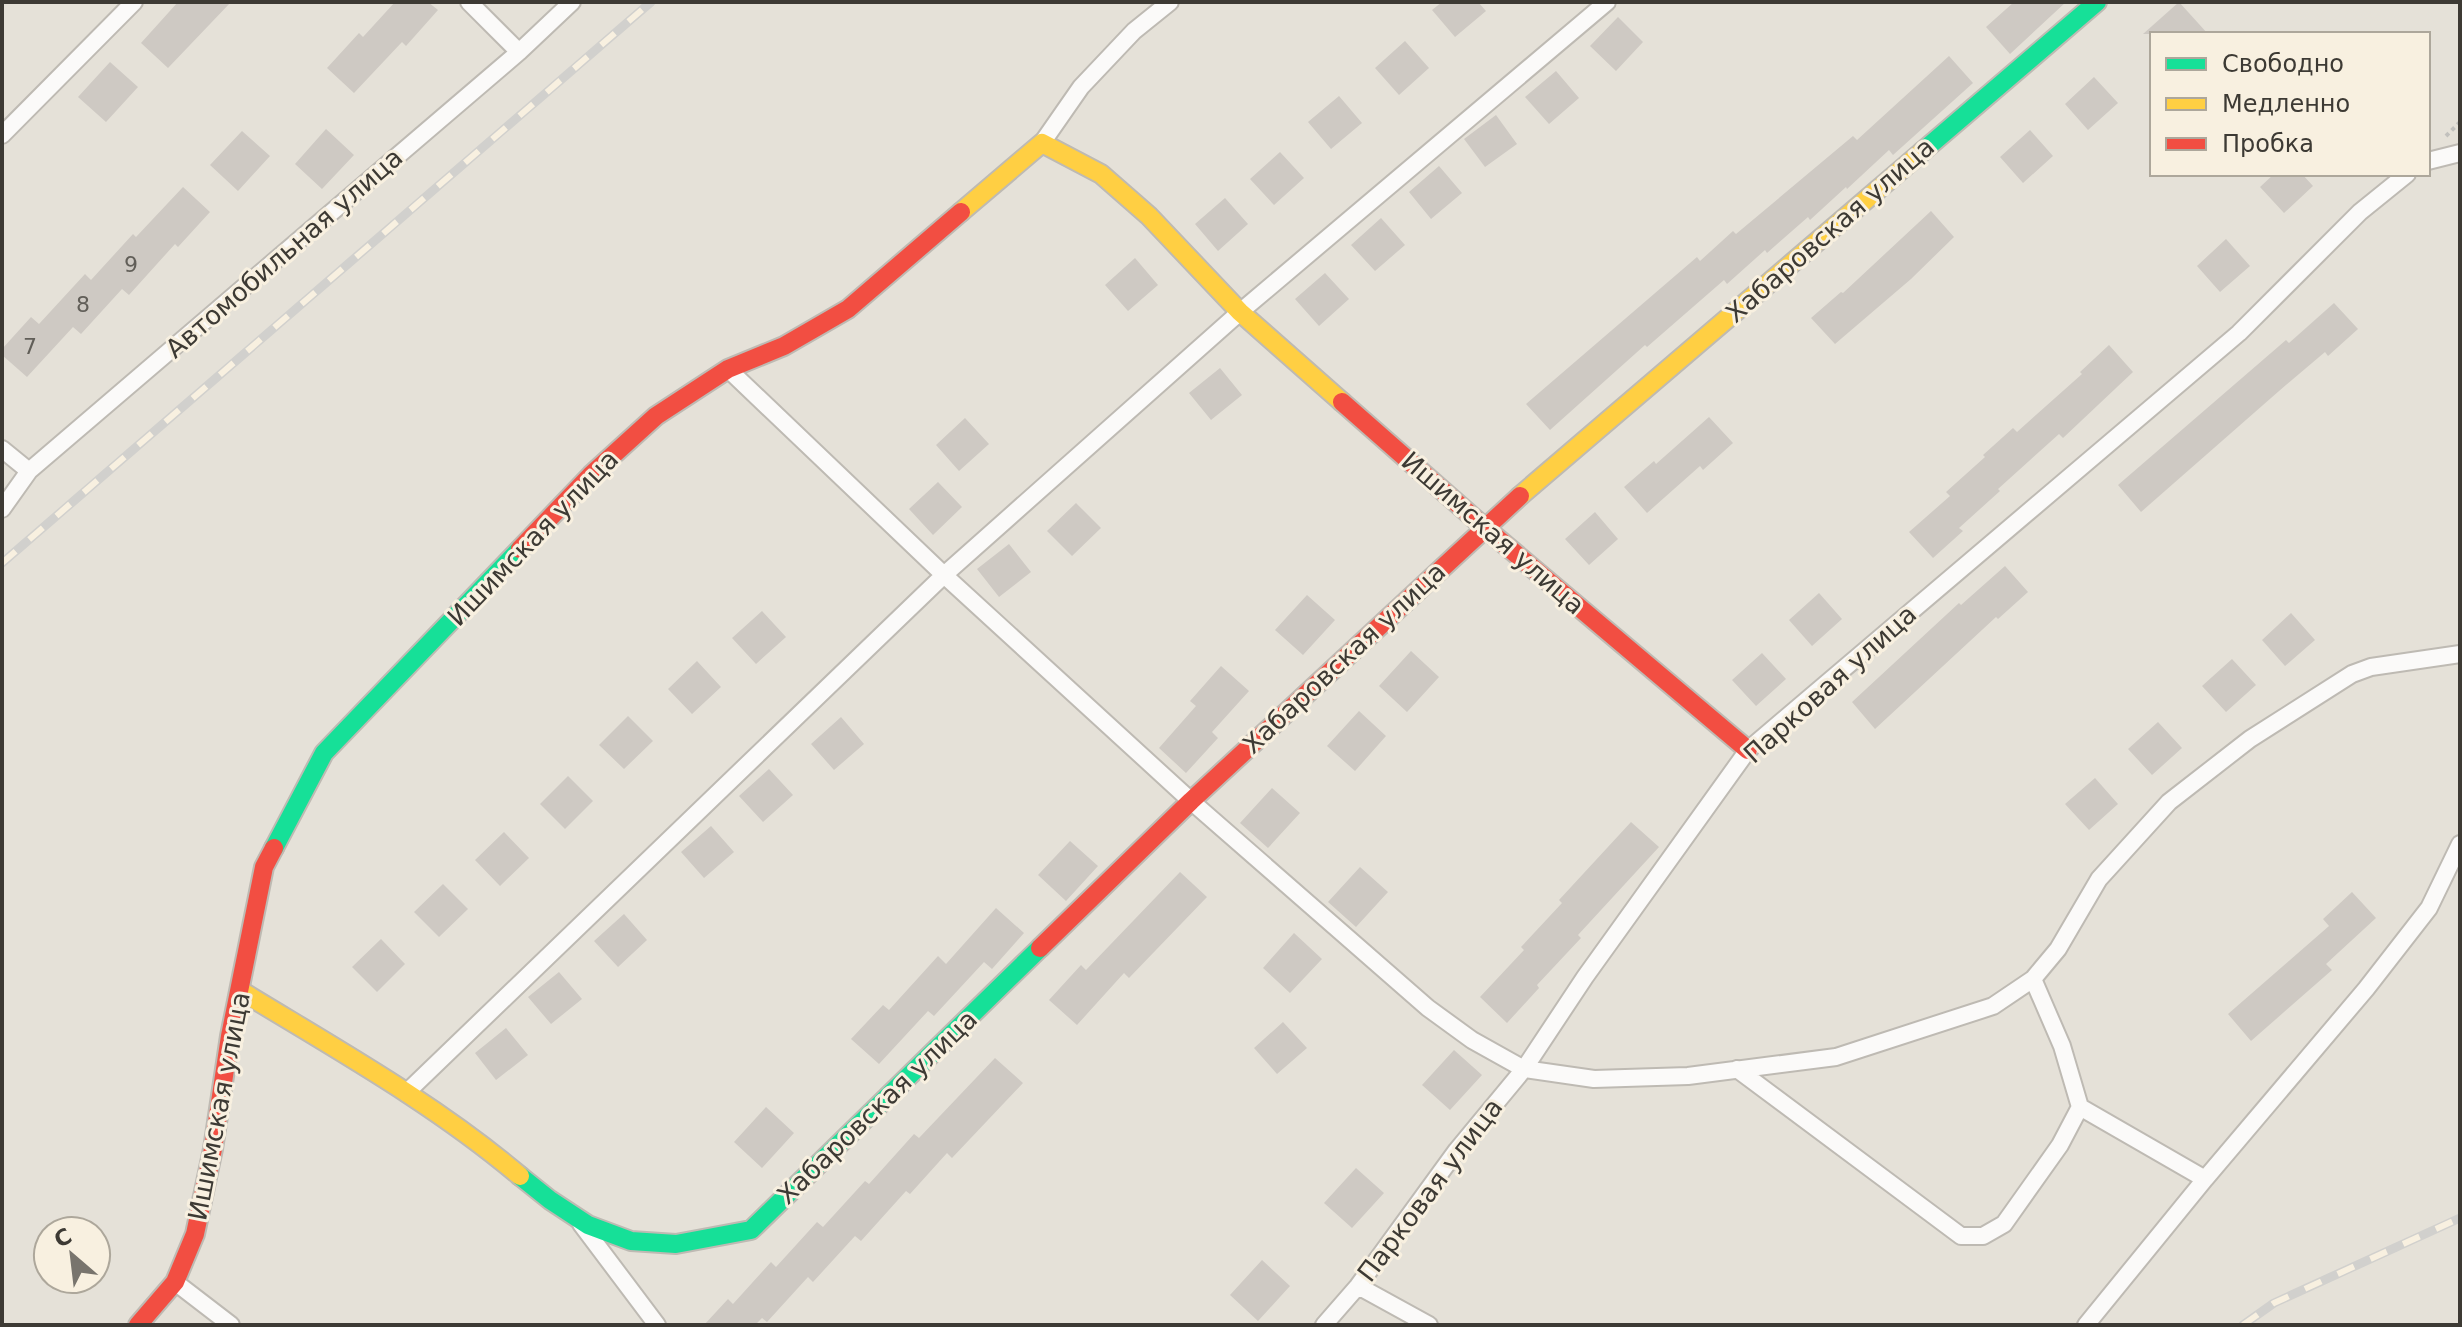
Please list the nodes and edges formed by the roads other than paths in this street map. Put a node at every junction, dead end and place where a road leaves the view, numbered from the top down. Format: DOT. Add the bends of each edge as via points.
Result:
graph roads {
  1 [pos="134,2"];
  2 [pos="469,2"];
  3 [pos="572,2"];
  4 [pos="1170,2"];
  5 [pos="1607,2"];
  6 [pos="2097,2"];
  7 [pos="519,52"];
  8 [pos="2,135"];
  9 [pos="1042,143"];
  10 [pos="2460,153"];
  11 [pos="2430,160"];
  12 [pos="2405,176"];
  13 [pos="1240,312"];
  14 [pos="728,369"];
  15 [pos="2,449"];
  16 [pos="29,471"];
  17 [pos="2,509"];
  18 [pos="1484,527"];
  19 [pos="944,575"];
  20 [pos="2460,654"];
  21 [pos="1748,750"];
  22 [pos="1191,801"];
  23 [pos="2460,844"];
  24 [pos="2033,979"];
  25 [pos="241,991"];
  26 [pos="1524,1069"];
  27 [pos="1737,1069"];
  28 [pos="406,1093"];
  29 [pos="2080,1107"];
  30 [pos="2205,1179"];
  31 [pos="581,1223"];
  32 [pos="175,1282"];
  33 [pos="1358,1286"];
  34 [pos="138,1325"];
  35 [pos="231,1325"];
  36 [pos="657,1325"];
  37 [pos="1324,1325"];
  38 [pos="1429,1325"];
  39 [pos="2086,1325"];
  1 -- 8 [label="street"];
  2 -- 7 [label="street"];
  3 -- 7 [label="street, Автомобильная улица"];
  4 -- 9 [label="street" via="1081,87"];
  5 -- 13 [label="street"];
  6 -- 18 [label="street, Хабаровская улица"];
  7 -- 16 [label="street, Автомобильная улица"];
  9 -- 13 [label="street, Ишимская улица" via="1101,174 1149,216"];
  9 -- 14 [label="street, Ишимская улица" via="848,309 784,346"];
  10 -- 11 [label="street"];
  12 -- 21 [label="street, Парковая улица" via="2360,212 2239,333"];
  13 -- 18 [label="street, Ишимская улица"];
  13 -- 19 [label="street"];
  14 -- 19 [label="street"];
  14 -- 25 [label="street, Ишимская улица" via="656,416 591,475 324,753 264,867"];
  15 -- 16 [label="street"];
  16 -- 17 [label="street, Автомобильная улица"];
  18 -- 21 [label="street, Ишимская улица"];
  18 -- 22 [label="street, Хабаровская улица"];
  19 -- 22 [label="street"];
  19 -- 28 [label="street"];
  20 -- 24 [label="street" via="2352,674 2250,739 2169,802 2116,858"];
  21 -- 26 [label="street, Парковая улица"];
  22 -- 26 [label="street" via="1428,1008"];
  22 -- 31 [label="street, Хабаровская улица" via="751,1230 689,1245 630,1241"];
  23 -- 30 [label="street" via="2429,908"];
  24 -- 27 [label="street" via="1993,1006 1836,1057"];
  24 -- 29 [label="street" via="2062,1046"];
  25 -- 28 [label="street, Хабаровская улица"];
  25 -- 32 [label="street, Ишимская улица" via="195,1234"];
  26 -- 27 [label="street" via="1594,1079"];
  26 -- 33 [label="street, Парковая улица" via="1457,1150"];
  27 -- 29 [label="street" via="1961,1236 1983,1236 2004,1224"];
  28 -- 31 [label="street, Хабаровская улица"];
  29 -- 30 [label="street"];
  30 -- 39 [label="street"];
  31 -- 36 [label="street, Хабаровская улица"];
  32 -- 34 [label="street, Ишимская улица"];
  32 -- 35 [label="street"];
  33 -- 37 [label="street, Парковая улица"];
  33 -- 38 [label="street"];
}
